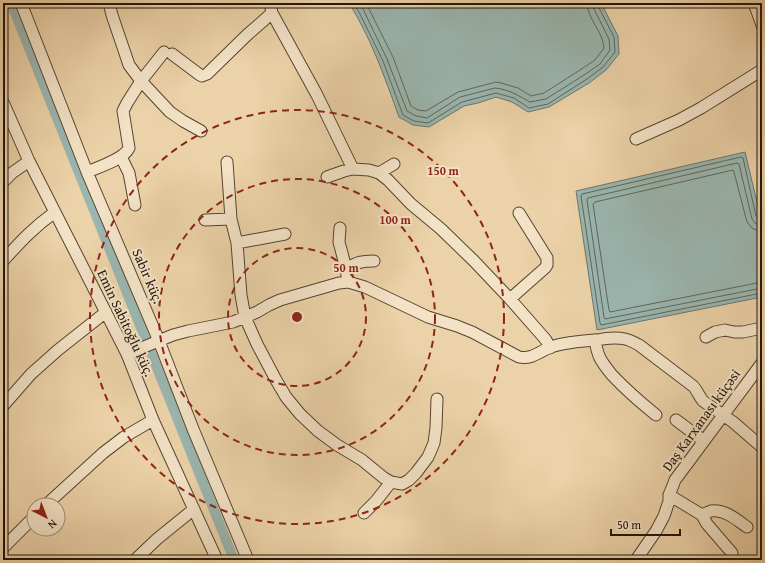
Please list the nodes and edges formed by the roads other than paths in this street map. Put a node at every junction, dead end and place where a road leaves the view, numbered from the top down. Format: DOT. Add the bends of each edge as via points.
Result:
graph roads {
  1 [pos="21,3"];
  2 [pos="109,3"];
  3 [pos="754,3"];
  4 [pos="271,8"];
  5 [pos="762,25"];
  6 [pos="762,70"];
  7 [pos="141,81"];
  8 [pos="3,102"];
  9 [pos="201,131"];
  10 [pos="636,139"];
  11 [pos="121,157"];
  12 [pos="29,161"];
  13 [pos="227,162"];
  14 [pos="394,164"];
  15 [pos="353,170"];
  16 [pos="87,172"];
  17 [pos="379,173"];
  18 [pos="327,177"];
  19 [pos="3,182"];
  20 [pos="135,205"];
  21 [pos="55,212"];
  22 [pos="519,212"];
  23 [pos="231,219"];
  24 [pos="205,220"];
  25 [pos="340,228"];
  26 [pos="285,234"];
  27 [pos="237,243"];
  28 [pos="3,261"];
  29 [pos="374,261"];
  30 [pos="346,268"];
  31 [pos="348,282"];
  32 [pos="510,298"];
  33 [pos="106,312"];
  34 [pos="245,317"];
  35 [pos="762,328"];
  36 [pos="706,337"];
  37 [pos="595,340"];
  38 [pos="157,342"];
  39 [pos="550,348"];
  40 [pos="131,353"];
  41 [pos="762,363"];
  42 [pos="437,399"];
  43 [pos="3,406"];
  44 [pos="656,415"];
  45 [pos="723,415"];
  46 [pos="153,420"];
  47 [pos="676,420"];
  48 [pos="704,441"];
  49 [pos="762,447"];
  50 [pos="391,482"];
  51 [pos="670,495"];
  52 [pos="55,497"];
  53 [pos="194,509"];
  54 [pos="364,513"];
  55 [pos="702,515"];
  56 [pos="26,525"];
  57 [pos="748,527"];
  58 [pos="3,548"];
  59 [pos="732,553"];
  60 [pos="135,560"];
  61 [pos="217,560"];
  62 [pos="248,560"];
  63 [pos="636,560"];
  1 -- 16 [label="street, Sabir küç."];
  2 -- 7 [label="street" via="129,65"];
  3 -- 5 [label="street"];
  4 -- 7 [label="street" via="207,74 200,75 168,53"];
  4 -- 15 [label="street" via="318,95"];
  6 -- 10 [label="street" via="701,108"];
  7 -- 9 [label="street" via="170,112"];
  7 -- 11 [label="street" via="123,111 129,148"];
  8 -- 12 [label="street, Emin Sabitoğlu küç."];
  11 -- 16 [label="street"];
  11 -- 20 [label="street" via="129,173"];
  12 -- 19 [label="street"];
  12 -- 21 [label="street, Emin Sabitoğlu küç."];
  13 -- 23 [label="street"];
  14 -- 17 [label="street"];
  15 -- 17 [label="street"];
  15 -- 18 [label="street"];
  16 -- 38 [label="street, Sabir küç."];
  17 -- 32 [label="street" via="441,229"];
  21 -- 28 [label="street" via="40,222"];
  21 -- 33 [label="street, Emin Sabitoğlu küç."];
  22 -- 32 [label="street" via="547,258 547,265"];
  23 -- 24 [label="street"];
  23 -- 27 [label="street"];
  25 -- 30 [label="street" via="340,242"];
  26 -- 27 [label="street"];
  27 -- 34 [label="street"];
  29 -- 30 [label="street" via="355,263"];
  30 -- 31 [label="street"];
  31 -- 34 [label="street" via="280,300"];
  31 -- 39 [label="street" via="365,286 428,317 472,332 519,357 531,357"];
  32 -- 39 [label="street"];
  33 -- 40 [label="street, Emin Sabitoğlu küç."];
  33 -- 43 [label="street" via="58,350"];
  34 -- 38 [label="street" via="173,335"];
  34 -- 50 [label="street" via="276,380 300,414 318,431"];
  35 -- 36 [label="street" via="743,332 725,330"];
  37 -- 39 [label="street"];
  37 -- 44 [label="street" via="600,359 619,383"];
  37 -- 45 [label="street" via="624,338 639,345 693,386 703,401"];
  38 -- 40 [label="street"];
  38 -- 62 [label="street, Sabir küç."];
  40 -- 46 [label="street, Emin Sabitoğlu küç."];
  41 -- 45 [label="street, Daş Karxanası küçəsi"];
  42 -- 50 [label="street" via="434,442 428,457 409,480 402,484"];
  45 -- 48 [label="street, Daş Karxanası küçəsi"];
  45 -- 49 [label="street"];
  46 -- 52 [label="street" via="103,453"];
  46 -- 53 [label="street, Emin Sabitoğlu küç."];
  47 -- 48 [label="street"];
  48 -- 51 [label="street, Daş Karxanası küçəsi" via="678,477"];
  50 -- 54 [label="street"];
  51 -- 55 [label="street"];
  51 -- 63 [label="street, Daş Karxanası küçəsi" via="664,516"];
  53 -- 60 [label="street" via="156,539"];
  53 -- 61 [label="street, Emin Sabitoğlu küç."];
  55 -- 57 [label="street" via="711,511 721,512"];
  55 -- 59 [label="street"];
  56 -- 58 [label="street"];
}
